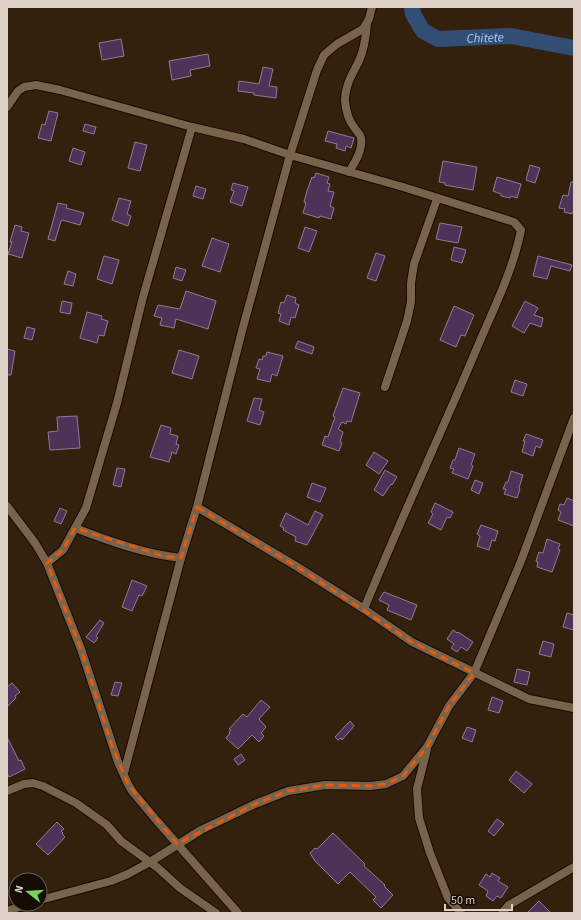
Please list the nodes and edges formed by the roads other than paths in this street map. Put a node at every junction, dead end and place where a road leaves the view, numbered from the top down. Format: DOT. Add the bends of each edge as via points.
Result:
graph roads {
  1 [pos="372,7"];
  2 [pos="367,24"];
  3 [pos="7,107"];
  4 [pos="192,127"];
  5 [pos="290,156"];
  6 [pos="349,172"];
  7 [pos="437,199"];
  8 [pos="385,387"];
  9 [pos="574,418"];
  10 [pos="7,506"];
  11 [pos="197,507"];
  12 [pos="75,528"];
  13 [pos="181,558"];
  14 [pos="47,563"];
  15 [pos="364,609"];
  16 [pos="474,673"];
  17 [pos="574,708"];
  18 [pos="427,747"];
  19 [pos="124,773"];
  20 [pos="7,791"];
  21 [pos="177,844"];
  22 [pos="150,862"];
  23 [pos="574,867"];
  24 [pos="48,898"];
  25 [pos="216,913"];
  26 [pos="238,913"];
  27 [pos="461,913"];
  28 [pos="502,913"];
  1 -- 2 [label="street"];
  2 -- 5 [label="street" via="324,55"];
  2 -- 6 [label="street" via="362,51 346,94 349,119 361,138 358,157"];
  3 -- 4 [label="street" via="18,91 36,85"];
  4 -- 5 [label="street" via="244,139"];
  4 -- 12 [label="street" via="143,297 117,403 86,508"];
  5 -- 6 [label="street"];
  5 -- 11 [label="street"];
  6 -- 7 [label="street"];
  7 -- 8 [label="street" via="414,264 407,321"];
  7 -- 15 [label="street" via="514,222 521,230 518,246 503,286 394,534"];
  9 -- 16 [label="street" via="521,561"];
  10 -- 14 [label="street"];
  11 -- 13 [label="street"];
  11 -- 15 [label="street"];
  12 -- 13 [label="street" via="163,556"];
  12 -- 14 [label="street" via="63,550"];
  13 -- 19 [label="street"];
  14 -- 19 [label="street"];
  15 -- 16 [label="street" via="412,642"];
  16 -- 17 [label="street" via="529,699"];
  16 -- 18 [label="street" via="449,706"];
  18 -- 21 [label="street" via="402,776 386,784 325,785 288,791 255,804"];
  18 -- 27 [label="street" via="417,789 419,818 448,898"];
  19 -- 21 [label="street" via="132,791"];
  20 -- 22 [label="street" via="24,784 43,786 93,814 121,841"];
  21 -- 22 [label="street"];
  21 -- 26 [label="street"];
  22 -- 24 [label="street" via="111,881"];
  22 -- 25 [label="street" via="180,888"];
  23 -- 28 [label="street" via="509,906"];
}
